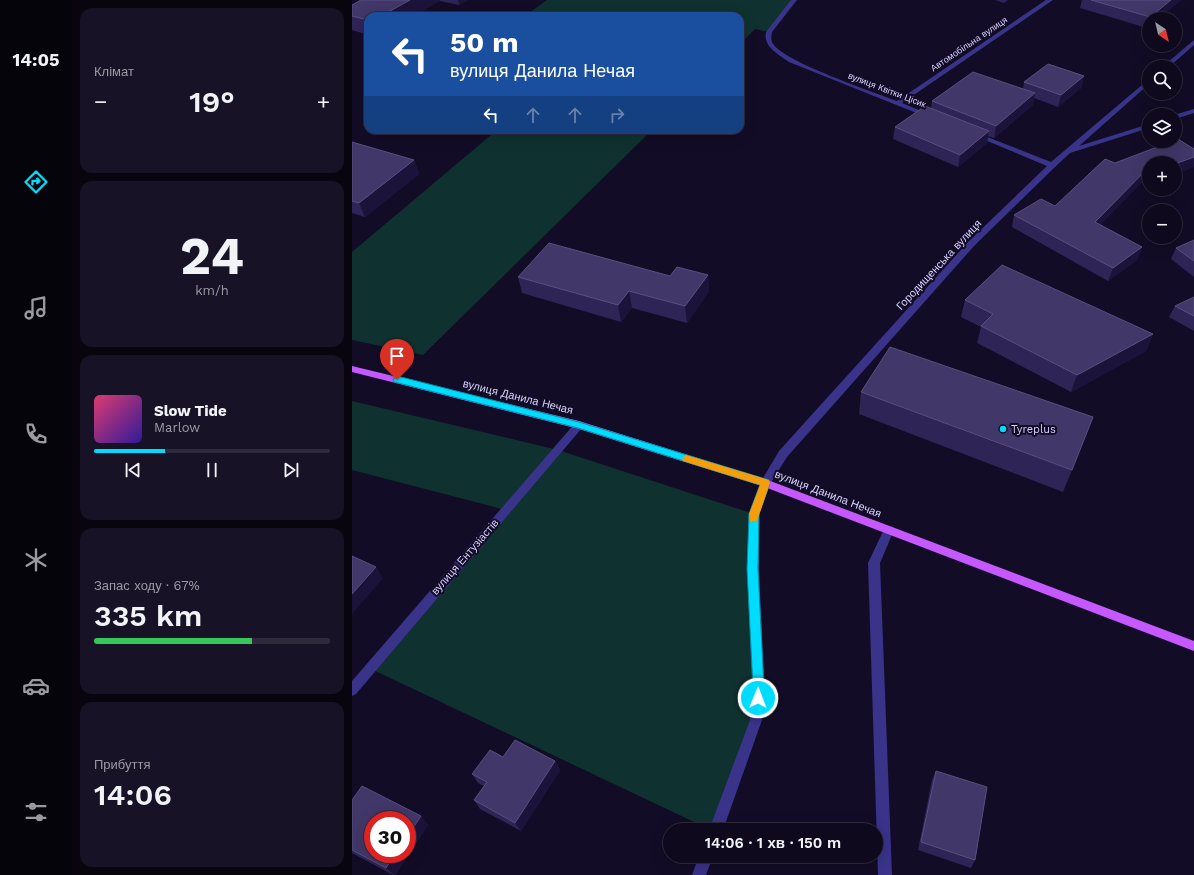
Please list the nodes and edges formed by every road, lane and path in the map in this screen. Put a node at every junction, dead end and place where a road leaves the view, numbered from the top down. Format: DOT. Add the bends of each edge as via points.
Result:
graph roads {
  1 [pos="794,0"];
  2 [pos="1050,0"];
  3 [pos="1194,42"];
  4 [pos="1173,60"];
  5 [pos="1142,87"];
  6 [pos="898,104"];
  7 [pos="1194,111"];
  8 [pos="1182,115"];
  9 [pos="935,118"];
  10 [pos="1142,128"];
  11 [pos="971,133"];
  12 [pos="1065,153"];
  13 [pos="1052,165"];
  14 [pos="352,369"];
  15 [pos="579,425"];
  16 [pos="765,483"];
  17 [pos="889,530"];
  18 [pos="1194,646"];
  19 [pos="352,690"];
  20 [pos="719,823"];
  21 [pos="703,863"];
  22 [pos="699,875"];
  23 [pos="885,875"];
  1 -- 6 [label="street, вулиця Квітки Цісик" via="769,32 770,44 776,50 800,65"];
  2 -- 6 [label="street, Автомобільна вулиця"];
  3 -- 4 [label="street"];
  5 -- 12 [label="street, Городищенська вулиця"];
  6 -- 9 [label="street, вулиця Квітки Цісик"];
  7 -- 8 [label="street"];
  10 -- 12 [label="street"];
  11 -- 13 [label="street"];
  12 -- 13 [label="street, Городищенська вулиця"];
  13 -- 16 [label="street, Городищенська вулиця" via="971,244 783,454"];
  14 -- 15 [label="main road, вулиця Данила Нечая"];
  15 -- 16 [label="main road, вулиця Данила Нечая"];
  15 -- 19 [label="street, вулиця Ентузіастів"];
  16 -- 17 [label="main road, вулиця Данила Нечая"];
  16 -- 20 [label="street, Городищенська вулиця" via="754,514 753,569 758,688 756,720"];
  17 -- 18 [label="main road, вулиця Данила Нечая"];
  17 -- 23 [label="street" via="874,563"];
  21 -- 22 [label="street"];
}
